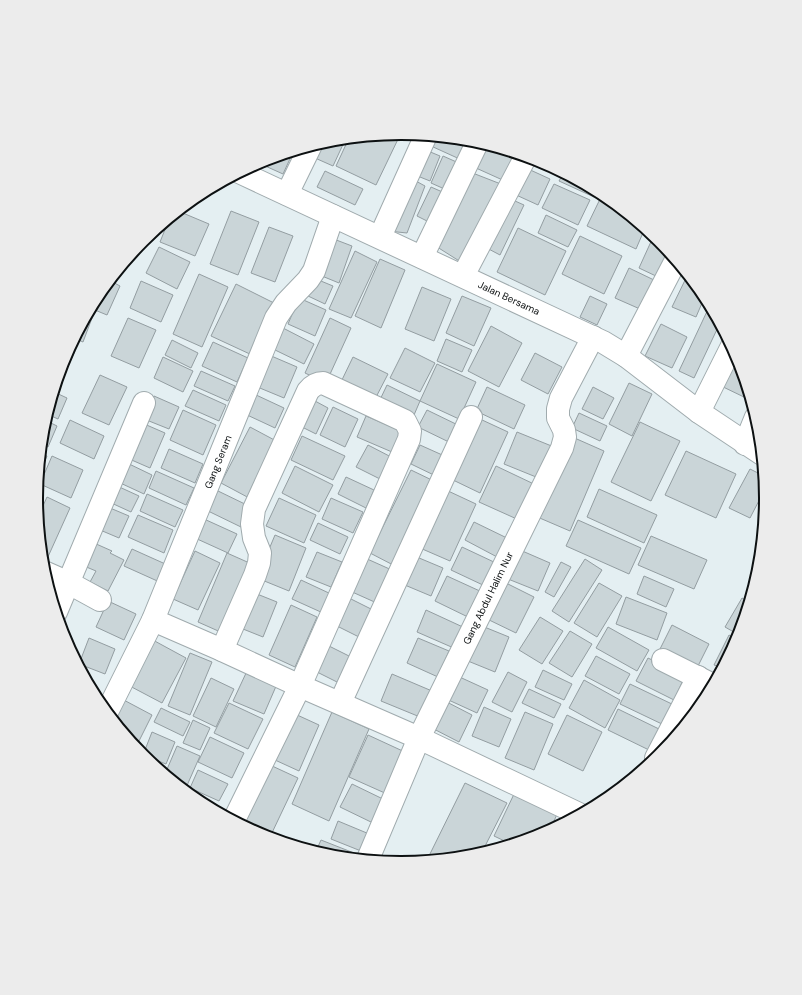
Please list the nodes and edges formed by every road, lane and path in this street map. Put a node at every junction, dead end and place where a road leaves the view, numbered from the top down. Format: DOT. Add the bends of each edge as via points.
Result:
graph roads {
  1 [pos="424,140"];
  2 [pos="475,147"];
  3 [pos="308,152"];
  4 [pos="523,161"];
  5 [pos="245,175"];
  6 [pos="287,194"];
  7 [pos="333,216"];
  8 [pos="380,237"];
  9 [pos="422,257"];
  10 [pos="673,265"];
  11 [pos="464,276"];
  12 [pos="593,337"];
  13 [pos="729,353"];
  14 [pos="626,356"];
  15 [pos="144,403"];
  16 [pos="699,412"];
  17 [pos="471,417"];
  18 [pos="753,449"];
  19 [pos="52,575"];
  20 [pos="69,583"];
  21 [pos="100,600"];
  22 [pos="59,604"];
  23 [pos="153,620"];
  24 [pos="222,650"];
  25 [pos="663,660"];
  26 [pos="705,681"];
  27 [pos="300,686"];
  28 [pos="340,704"];
  29 [pos="110,706"];
  30 [pos="677,726"];
  31 [pos="419,738"];
  32 [pos="574,811"];
  33 [pos="236,815"];
  34 [pos="370,854"];
  1 -- 8 [label="street"];
  2 -- 9 [label="street"];
  3 -- 6 [label="street"];
  4 -- 11 [label="street"];
  5 -- 6 [label="street, Jalan Bersama"];
  6 -- 7 [label="street, Jalan Bersama"];
  7 -- 8 [label="street, Jalan Bersama"];
  7 -- 23 [label="street, Gang Seram" via="311,276 276,318"];
  8 -- 9 [label="street, Jalan Bersama"];
  9 -- 11 [label="street, Jalan Bersama"];
  10 -- 14 [label="street"];
  11 -- 12 [label="street, Jalan Bersama"];
  12 -- 14 [label="street, Jalan Bersama"];
  12 -- 31 [label="street, Gang Abdul Halim Nur" via="558,409 558,418 565,437 562,448"];
  13 -- 16 [label="street"];
  14 -- 16 [label="street, Jalan Bersama"];
  15 -- 20 [label="street"];
  16 -- 18 [label="street, Jalan Bersama"];
  17 -- 28 [label="street"];
  19 -- 20 [label="street"];
  20 -- 21 [label="street"];
  20 -- 22 [label="street"];
  23 -- 24 [label="street"];
  23 -- 29 [label="street, Gang Seram"];
  24 -- 27 [label="street"];
  24 -- 27 [label="street" via="259,563 260,554 252,524 254,509 308,391 312,386 323,383 405,421 410,431 409,439"];
  25 -- 26 [label="street"];
  26 -- 30 [label="street"];
  27 -- 28 [label="street"];
  27 -- 33 [label="street"];
  28 -- 31 [label="street"];
  31 -- 32 [label="street"];
  31 -- 34 [label="street, Gang Abdul Halim Nur"];
}
